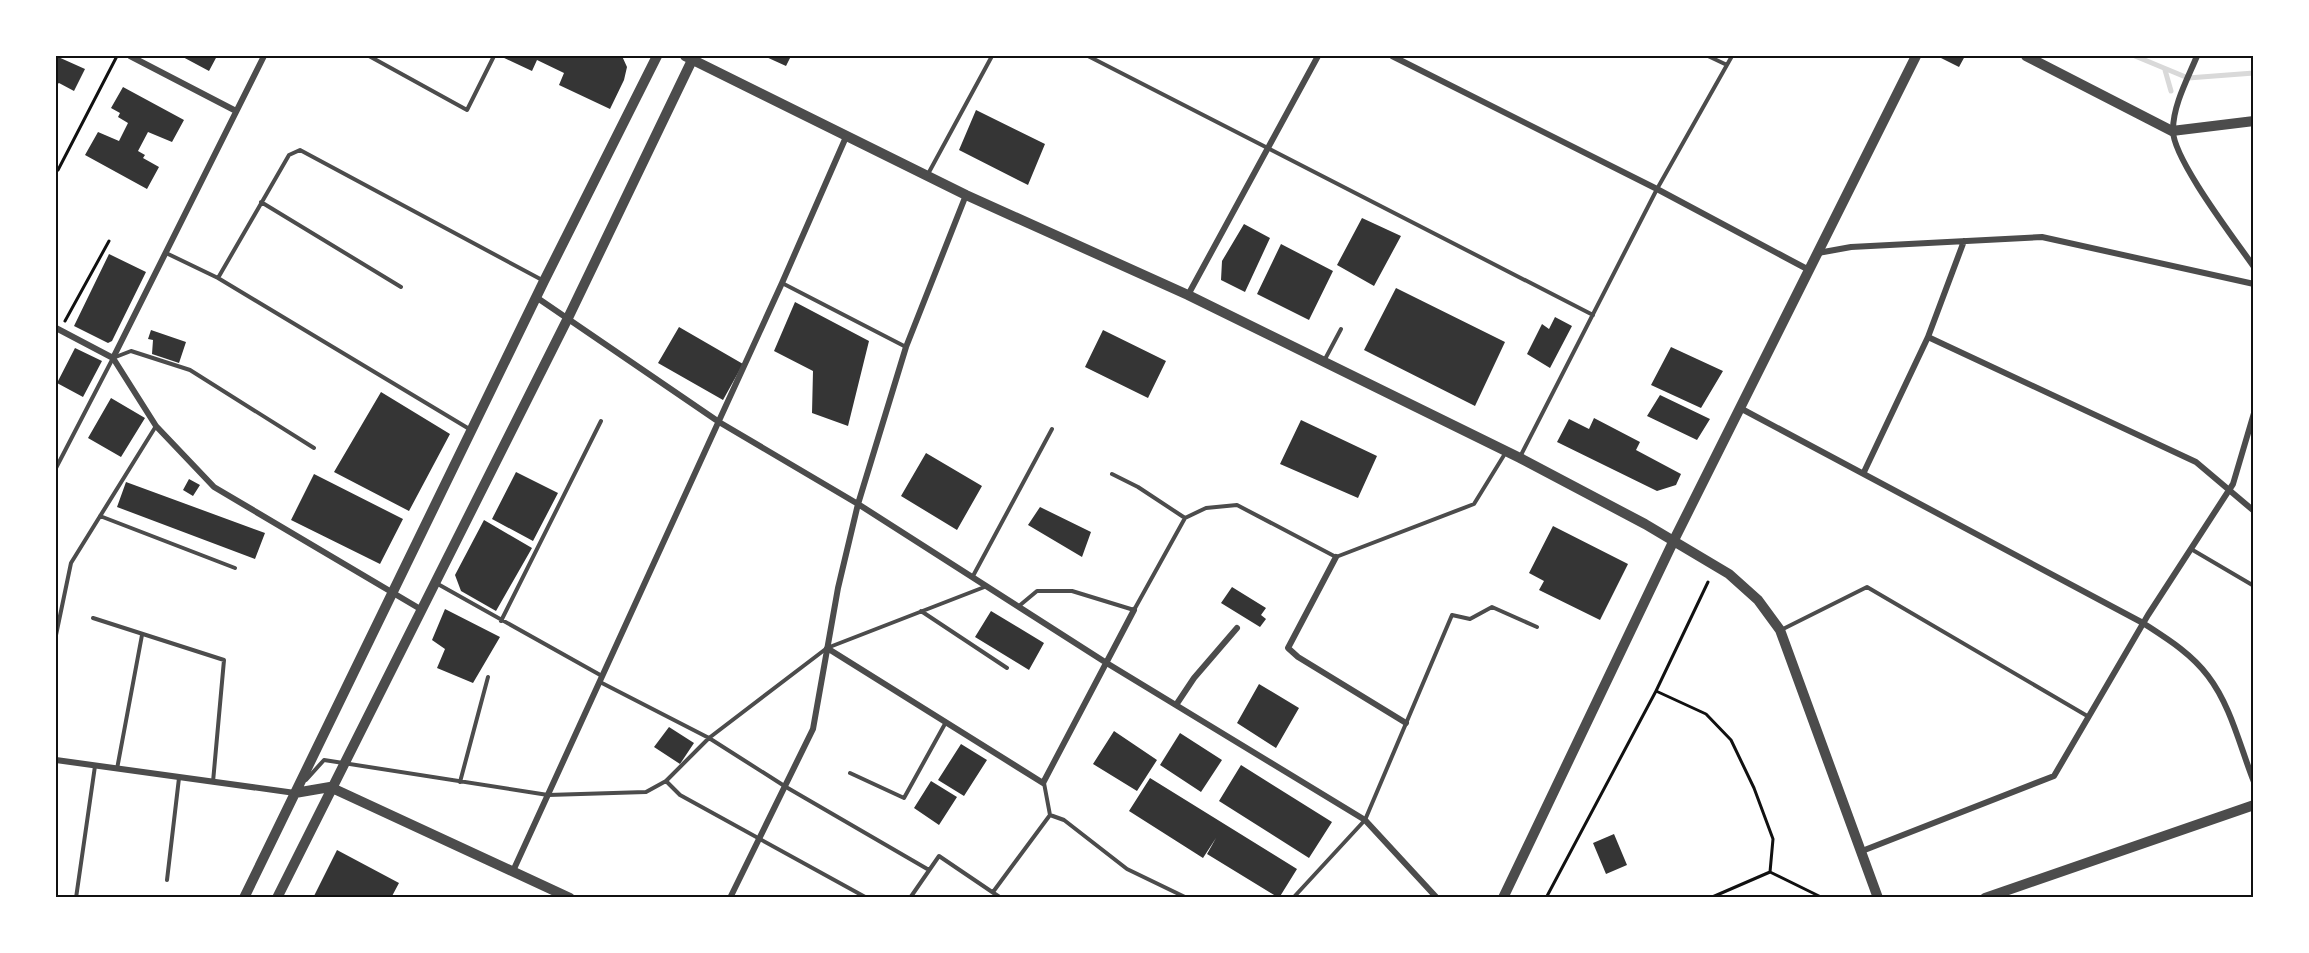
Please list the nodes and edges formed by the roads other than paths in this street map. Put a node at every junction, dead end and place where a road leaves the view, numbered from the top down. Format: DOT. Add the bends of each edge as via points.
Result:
graph roads {
  1 [pos="130,56"];
  2 [pos="264,56"];
  3 [pos="369,56"];
  4 [pos="494,56"];
  5 [pos="657,56"];
  6 [pos="992,56"];
  7 [pos="1088,56"];
  8 [pos="1318,56"];
  9 [pos="1392,56"];
  10 [pos="1708,56"];
  11 [pos="1732,56"];
  12 [pos="1916,56"];
  13 [pos="2026,56"];
  14 [pos="2197,56"];
  15 [pos="690,57"];
  16 [pos="1727,65"];
  17 [pos="236,111"];
  18 [pos="2253,121"];
  19 [pos="2172,131"];
  20 [pos="846,137"];
  21 [pos="1267,149"];
  22 [pos="928,175"];
  23 [pos="1657,189"];
  24 [pos="966,195"];
  25 [pos="261,202"];
  26 [pos="1964,241"];
  27 [pos="165,253"];
  28 [pos="1818,253"];
  29 [pos="2253,267"];
  30 [pos="1809,270"];
  31 [pos="218,278"];
  32 [pos="543,281"];
  33 [pos="782,284"];
  34 [pos="2253,284"];
  35 [pos="401,286"];
  36 [pos="1188,295"];
  37 [pos="536,297"];
  38 [pos="1593,315"];
  39 [pos="568,318"];
  40 [pos="58,329"];
  41 [pos="1341,329"];
  42 [pos="1928,337"];
  43 [pos="906,347"];
  44 [pos="113,357"];
  45 [pos="1324,362"];
  46 [pos="1740,408"];
  47 [pos="2253,413"];
  48 [pos="601,421"];
  49 [pos="718,422"];
  50 [pos="156,426"];
  51 [pos="1052,429"];
  52 [pos="471,430"];
  53 [pos="314,448"];
  54 [pos="1506,451"];
  55 [pos="1520,458"];
  56 [pos="56,468"];
  57 [pos="1864,472"];
  58 [pos="1112,474"];
  59 [pos="2229,489"];
  60 [pos="858,504"];
  61 [pos="2253,511"];
  62 [pos="100,516"];
  63 [pos="1185,518"];
  64 [pos="1674,540"];
  65 [pos="2191,549"];
  66 [pos="1336,557"];
  67 [pos="235,568"];
  68 [pos="973,576"];
  69 [pos="436,583"];
  70 [pos="988,586"];
  71 [pos="2253,586"];
  72 [pos="392,594"];
  73 [pos="1018,606"];
  74 [pos="423,610"];
  75 [pos="1134,610"];
  76 [pos="921,611"];
  77 [pos="93,618"];
  78 [pos="501,621"];
  79 [pos="2144,623"];
  80 [pos="1537,627"];
  81 [pos="1236,628"];
  82 [pos="1780,630"];
  83 [pos="142,634"];
  84 [pos="56,635"];
  85 [pos="827,648"];
  86 [pos="1105,662"];
  87 [pos="1007,668"];
  88 [pos="488,677"];
  89 [pos="601,679"];
  90 [pos="1176,705"];
  91 [pos="2088,717"];
  92 [pos="946,722"];
  93 [pos="1406,723"];
  94 [pos="709,738"];
  95 [pos="56,760"];
  96 [pos="343,764"];
  97 [pos="95,766"];
  98 [pos="117,770"];
  99 [pos="850,773"];
  100 [pos="179,777"];
  101 [pos="666,781"];
  102 [pos="213,782"];
  103 [pos="460,782"];
  104 [pos="2253,782"];
  105 [pos="1044,783"];
  106 [pos="330,787"];
  107 [pos="786,787"];
  108 [pos="295,793"];
  109 [pos="548,795"];
  110 [pos="2253,805"];
  111 [pos="1050,815"];
  112 [pos="1365,820"];
  113 [pos="761,838"];
  114 [pos="1862,850"];
  115 [pos="929,870"];
  116 [pos="513,871"];
  117 [pos="167,880"];
  118 [pos="993,892"];
  119 [pos="76,897"];
  120 [pos="244,897"];
  121 [pos="277,897"];
  122 [pos="570,897"];
  123 [pos="730,897"];
  124 [pos="867,897"];
  125 [pos="910,897"];
  126 [pos="1001,897"];
  127 [pos="1187,897"];
  128 [pos="1293,897"];
  129 [pos="1437,897"];
  130 [pos="1503,897"];
  131 [pos="1878,897"];
  132 [pos="1984,897"];
  1 -- 17 [label="street"];
  2 -- 17 [label="street"];
  3 -- 4 [label="lane" via="467,110"];
  5 -- 32 [label="street"];
  6 -- 22 [label="lane"];
  7 -- 21 [label="lane"];
  8 -- 21 [label="street"];
  9 -- 23 [label="street"];
  10 -- 16 [label="lane"];
  11 -- 16 [label="lane"];
  12 -- 28 [label="street"];
  13 -- 19 [label="street"];
  14 -- 19 [label="street"];
  15 -- 20 [label="street"];
  15 -- 39 [label="street"];
  16 -- 23 [label="lane"];
  17 -- 27 [label="street"];
  18 -- 19 [label="street"];
  19 -- 29 [label="street" via="2186,167"];
  20 -- 22 [label="street"];
  20 -- 33 [label="street"];
  21 -- 36 [label="street"];
  21 -- 38 [label="lane"];
  22 -- 24 [label="street"];
  23 -- 30 [label="street"];
  23 -- 38 [label="lane"];
  24 -- 36 [label="street"];
  24 -- 43 [label="street"];
  25 -- 31 [label="lane"];
  25 -- 32 [label="lane" via="289,154 300,150"];
  25 -- 35 [label="lane"];
  26 -- 28 [label="street" via="1851,247"];
  26 -- 34 [label="street" via="2042,237"];
  26 -- 42 [label="street"];
  27 -- 31 [label="lane"];
  27 -- 44 [label="street"];
  28 -- 30 [label="street"];
  30 -- 46 [label="street"];
  31 -- 52 [label="lane"];
  32 -- 37 [label="street"];
  33 -- 43 [label="lane"];
  33 -- 49 [label="street"];
  36 -- 45 [label="street"];
  37 -- 39 [label="street"];
  37 -- 52 [label="street"];
  38 -- 55 [label="lane"];
  39 -- 49 [label="street"];
  39 -- 69 [label="street"];
  40 -- 44 [label="street"];
  41 -- 45 [label="lane"];
  42 -- 57 [label="street"];
  42 -- 59 [label="street" via="2196,462"];
  43 -- 60 [label="street"];
  44 -- 50 [label="street"];
  44 -- 53 [label="lane" via="131,351 190,370"];
  44 -- 56 [label="lane"];
  45 -- 54 [label="street"];
  46 -- 57 [label="street"];
  46 -- 64 [label="street"];
  47 -- 59 [label="street"];
  48 -- 78 [label="lane"];
  49 -- 60 [label="street"];
  49 -- 89 [label="street"];
  50 -- 62 [label="lane"];
  50 -- 72 [label="street" via="214,487"];
  51 -- 68 [label="lane"];
  52 -- 72 [label="street"];
  54 -- 55 [label="street"];
  54 -- 66 [label="lane" via="1474,504"];
  55 -- 64 [label="street"];
  57 -- 79 [label="street"];
  58 -- 63 [label="lane"];
  59 -- 61 [label="street"];
  59 -- 65 [label="street"];
  60 -- 68 [label="street"];
  60 -- 85 [label="street"];
  62 -- 67 [label="lane"];
  62 -- 84 [label="lane" via="71,563"];
  63 -- 66 [label="lane" via="1206,508 1237,505"];
  63 -- 75 [label="lane"];
  64 -- 82 [label="street" via="1729,574 1758,600"];
  64 -- 130 [label="street"];
  65 -- 71 [label="lane"];
  65 -- 79 [label="street"];
  66 -- 93 [label="street" via="1288,648"];
  68 -- 70 [label="street"];
  69 -- 74 [label="street"];
  69 -- 78 [label="lane"];
  70 -- 73 [label="street"];
  70 -- 76 [label="lane"];
  72 -- 74 [label="street"];
  72 -- 108 [label="street"];
  73 -- 75 [label="lane" via="1037,591 1072,591"];
  73 -- 86 [label="street"];
  74 -- 96 [label="street"];
  75 -- 86 [label="street"];
  76 -- 85 [label="lane"];
  76 -- 87 [label="lane"];
  77 -- 83 [label="lane"];
  78 -- 89 [label="lane"];
  79 -- 91 [label="street"];
  79 -- 104 [label="street" via="2181,649 2207,674 2222,699"];
  80 -- 93 [label="lane" via="1492,607 1470,619 1452,615"];
  81 -- 90 [label="street"];
  82 -- 91 [label="lane" via="1867,586"];
  82 -- 114 [label="street"];
  83 -- 98 [label="lane"];
  83 -- 102 [label="lane" via="225,660"];
  85 -- 92 [label="street"];
  85 -- 94 [label="lane"];
  85 -- 107 [label="street" via="813,729"];
  86 -- 90 [label="street"];
  86 -- 105 [label="street"];
  88 -- 103 [label="lane"];
  89 -- 94 [label="lane"];
  89 -- 109 [label="street"];
  90 -- 112 [label="street"];
  91 -- 114 [label="street" via="2054,776"];
  92 -- 99 [label="lane" via="904,798"];
  92 -- 105 [label="street"];
  93 -- 112 [label="lane"];
  94 -- 101 [label="lane"];
  94 -- 107 [label="lane"];
  95 -- 97 [label="street"];
  96 -- 103 [label="lane"];
  96 -- 106 [label="street"];
  96 -- 108 [label="lane" via="324,760"];
  97 -- 98 [label="street"];
  97 -- 119 [label="lane"];
  98 -- 100 [label="street"];
  100 -- 102 [label="street"];
  100 -- 117 [label="lane"];
  101 -- 109 [label="lane" via="646,792"];
  101 -- 113 [label="lane" via="681,795"];
  102 -- 108 [label="street"];
  103 -- 109 [label="lane"];
  105 -- 111 [label="lane"];
  106 -- 108 [label="street"];
  106 -- 116 [label="street"];
  106 -- 121 [label="street"];
  107 -- 113 [label="street"];
  107 -- 115 [label="lane"];
  108 -- 120 [label="street"];
  109 -- 116 [label="street"];
  110 -- 132 [label="street"];
  111 -- 118 [label="lane"];
  111 -- 127 [label="lane" via="1064,820 1127,869"];
  112 -- 128 [label="lane"];
  112 -- 129 [label="street"];
  113 -- 123 [label="street"];
  113 -- 124 [label="lane"];
  114 -- 131 [label="street"];
  115 -- 118 [label="lane" via="939,856"];
  115 -- 125 [label="lane"];
  116 -- 122 [label="street"];
  118 -- 126 [label="lane"];
}
